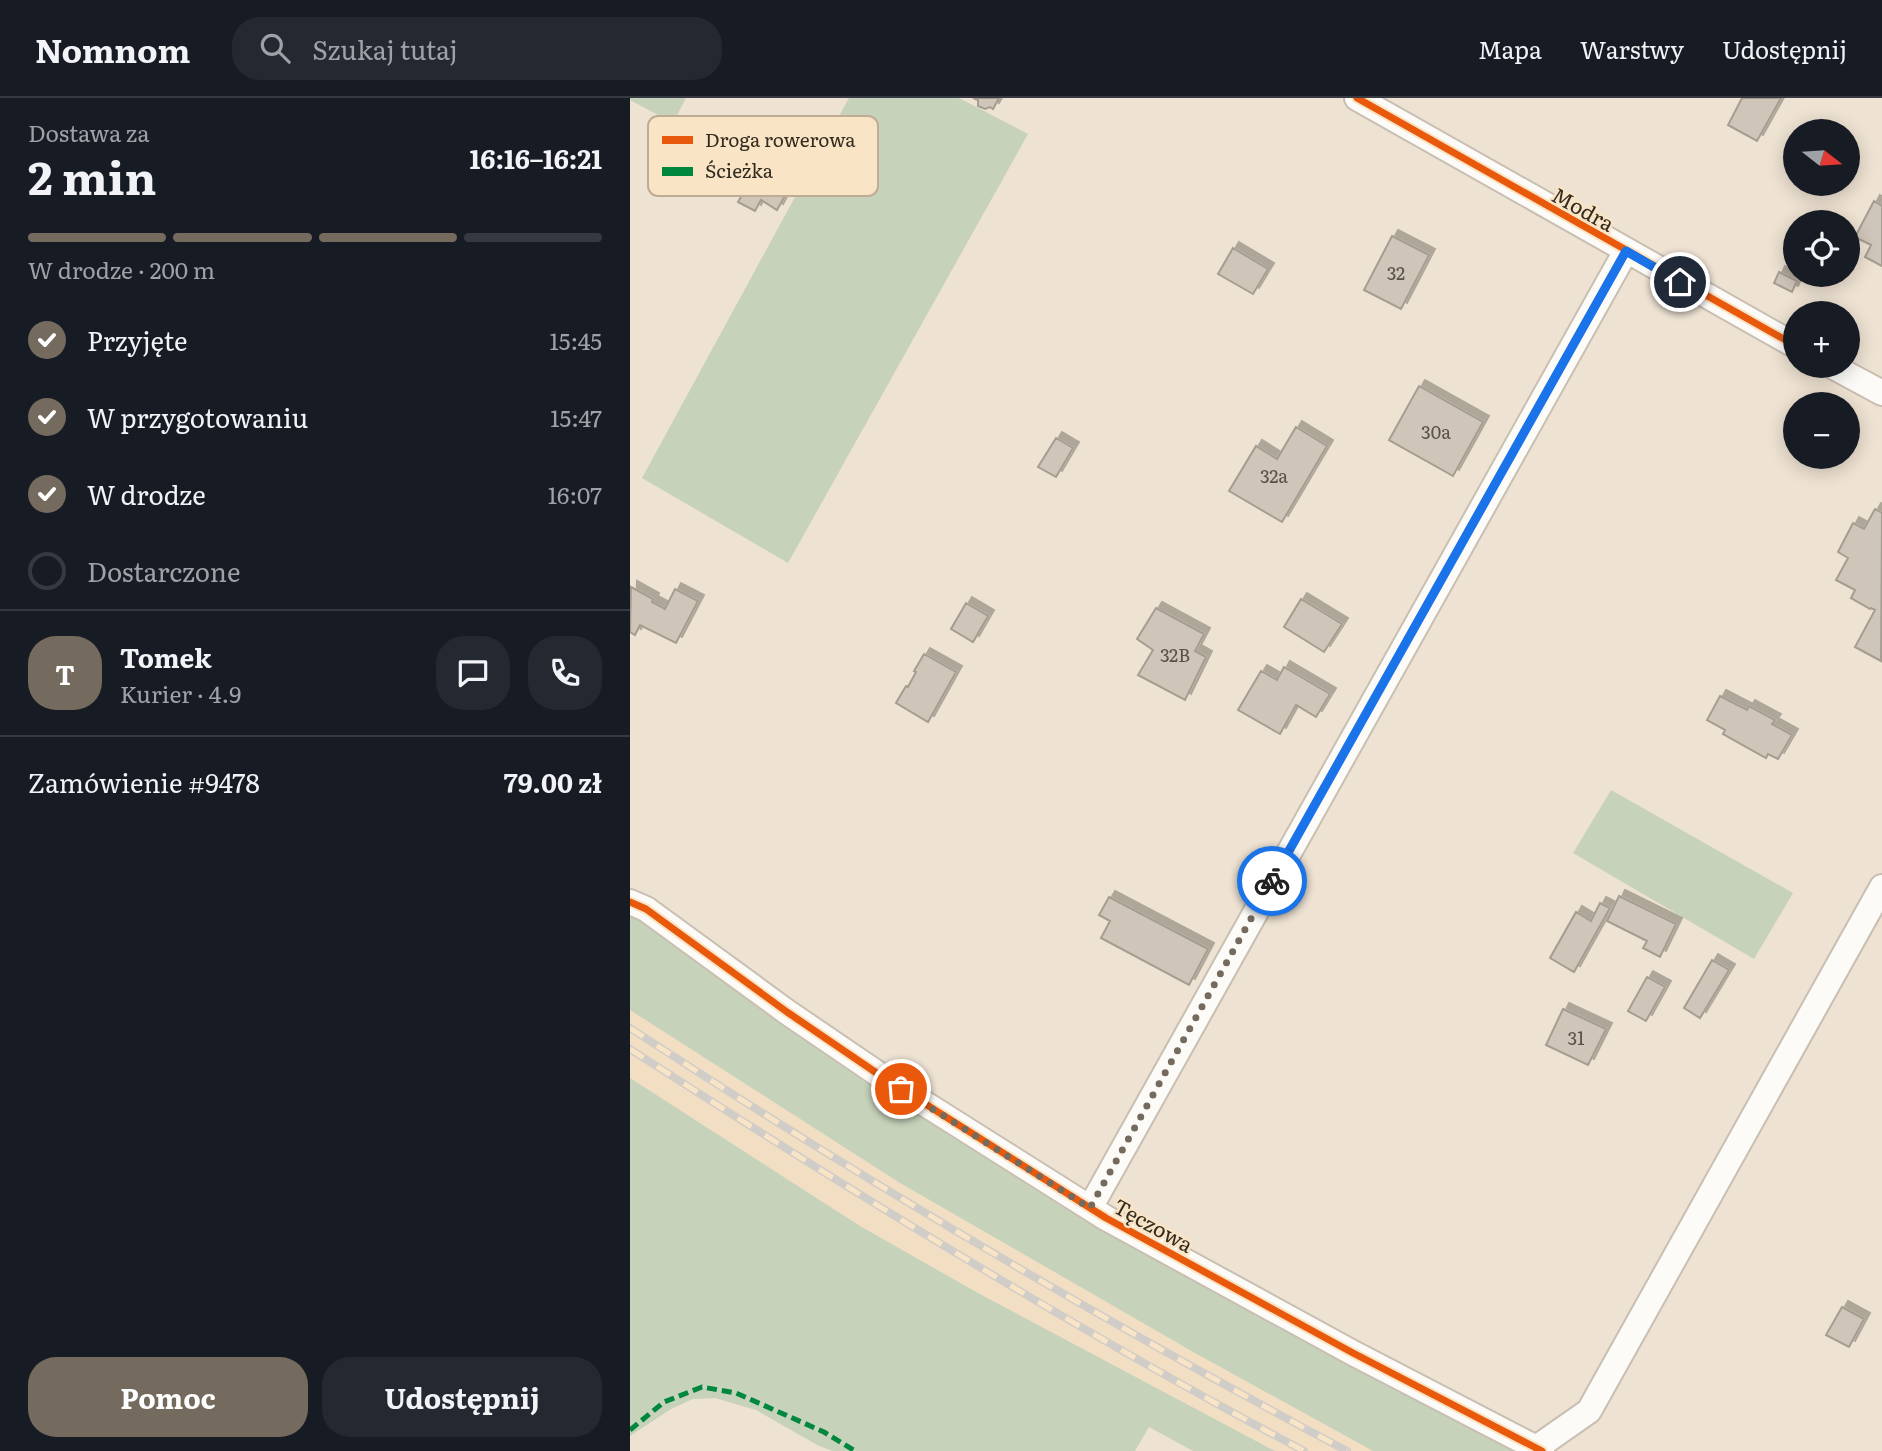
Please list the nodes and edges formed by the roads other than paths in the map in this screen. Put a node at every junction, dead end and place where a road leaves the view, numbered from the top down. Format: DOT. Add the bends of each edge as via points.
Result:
graph roads {
  1 [pos="1357,98"];
  2 [pos="1626,251"];
  3 [pos="1783,339"];
  4 [pos="1854,378"];
  5 [pos="1882,393"];
  6 [pos="1882,887"];
  7 [pos="630,902"];
  8 [pos="1090,1208"];
  9 [pos="1539,1449"];
  1 -- 2 [label="street, Modra"];
  2 -- 3 [label="street, Modra"];
  2 -- 8 [label="street"];
  4 -- 5 [label="street"];
  6 -- 9 [label="street" via="1589,1411"];
  7 -- 8 [label="street, Tęczowa" via="881,1076"];
  8 -- 9 [label="street, Tęczowa"];
}
